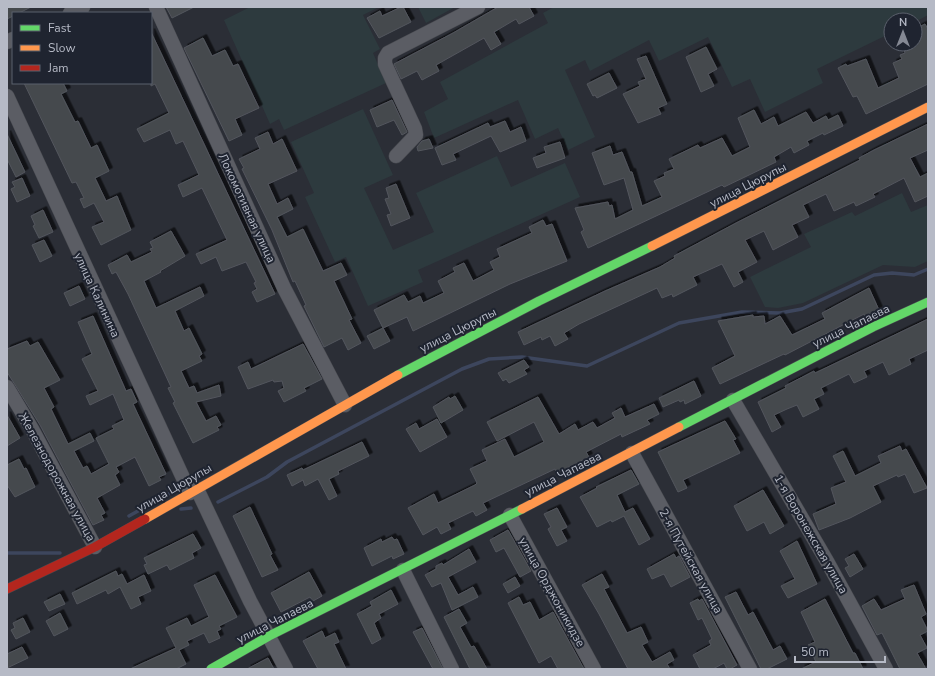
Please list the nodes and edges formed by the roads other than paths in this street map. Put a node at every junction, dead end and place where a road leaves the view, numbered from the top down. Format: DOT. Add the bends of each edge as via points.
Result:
graph roads {
  1 [pos="83,7"];
  2 [pos="156,7"];
  3 [pos="478,7"];
  4 [pos="72,12"];
  5 [pos="7,96"];
  6 [pos="928,107"];
  7 [pos="396,156"];
  8 [pos="928,302"];
  9 [pos="7,387"];
  10 [pos="733,400"];
  11 [pos="345,405"];
  12 [pos="632,453"];
  13 [pos="193,491"];
  14 [pos="510,515"];
  15 [pos="95,547"];
  16 [pos="403,570"];
  17 [pos="7,589"];
  18 [pos="269,636"];
  19 [pos="211,669"];
  20 [pos="286,669"];
  21 [pos="452,669"];
  22 [pos="594,669"];
  23 [pos="750,669"];
  24 [pos="886,669"];
  1 -- 4 [label="street"];
  2 -- 11 [label="street, Локомотивная улица" via="284,288"];
  3 -- 7 [label="street" via="388,53 385,58 385,64 416,129 416,135"];
  5 -- 13 [label="street, улица Калинина"];
  6 -- 11 [label="street, улица Цюрупы" via="718,214 539,301 424,360"];
  8 -- 10 [label="street, улица Чапаева" via="873,327"];
  9 -- 15 [label="street, Железнодорожная улица" via="32,428"];
  10 -- 12 [label="street, улица Чапаева"];
  10 -- 24 [label="street, 1-я Воронежская улица"];
  11 -- 13 [label="street, улица Цюрупы"];
  12 -- 14 [label="street, улица Чапаева"];
  12 -- 23 [label="street, 2-я Путейская улица"];
  13 -- 15 [label="street, улица Цюрупы"];
  13 -- 18 [label="street, улица Калинина"];
  14 -- 16 [label="street, улица Чапаева"];
  14 -- 22 [label="street, улица Орджоникидзе"];
  15 -- 17 [label="street, улица Цюрупы"];
  16 -- 18 [label="street, улица Чапаева"];
  16 -- 21 [label="street"];
  18 -- 19 [label="street, улица Чапаева"];
  18 -- 20 [label="street, улица Калинина"];
}
